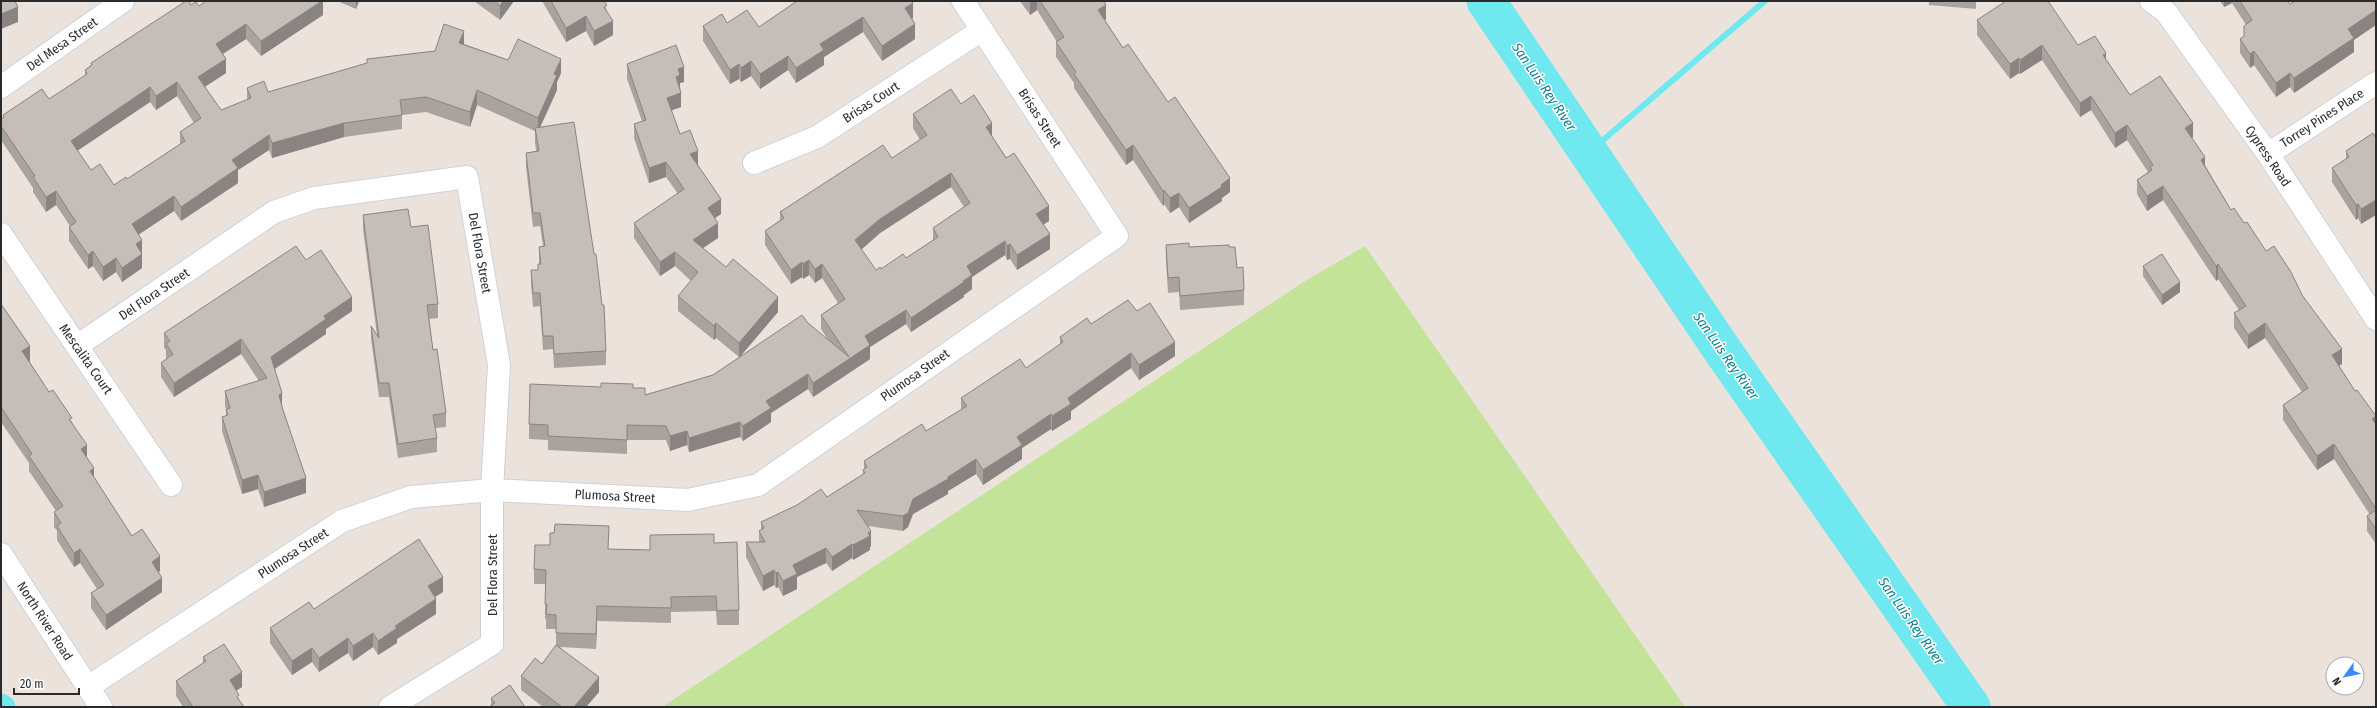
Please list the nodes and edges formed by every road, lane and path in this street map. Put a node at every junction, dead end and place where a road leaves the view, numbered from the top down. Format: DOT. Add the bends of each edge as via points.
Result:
graph roads {
  1 [pos="123,1"];
  2 [pos="963,1"];
  3 [pos="2151,1"];
  4 [pos="982,30"];
  5 [pos="2376,83"];
  6 [pos="1,87"];
  7 [pos="2268,154"];
  8 [pos="754,163"];
  9 [pos="1,234"];
  10 [pos="1117,236"];
  11 [pos="2376,319"];
  12 [pos="77,346"];
  13 [pos="171,485"];
  14 [pos="492,490"];
  15 [pos="1,554"];
  16 [pos="88,687"];
  17 [pos="101,707"];
  18 [pos="390,707"];
  1 -- 6 [label="street, Del Mesa Street"];
  2 -- 4 [label="street, Brisas Street"];
  3 -- 7 [label="street, Cypress Road" via="2166,12"];
  4 -- 8 [label="street, Brisas Court" via="817,137"];
  4 -- 10 [label="street, Brisas Street"];
  5 -- 7 [label="street, Torrey Pines Place"];
  7 -- 11 [label="street, Cypress Road"];
  9 -- 12 [label="street, Mescalita Court"];
  10 -- 14 [label="street, Plumosa Street" via="758,485 688,500"];
  12 -- 13 [label="street, Mescalita Court"];
  12 -- 14 [label="street, Del Flora Street" via="274,212 314,198 467,177 498,365"];
  14 -- 16 [label="street, Plumosa Street" via="411,497 342,521"];
  14 -- 18 [label="street, Del Flora Street" via="492,644"];
  15 -- 16 [label="street, North River Road"];
  16 -- 17 [label="street, North River Road"];
}
